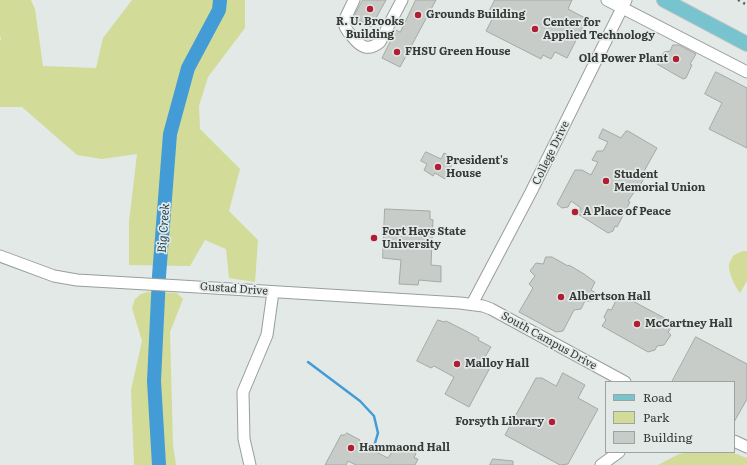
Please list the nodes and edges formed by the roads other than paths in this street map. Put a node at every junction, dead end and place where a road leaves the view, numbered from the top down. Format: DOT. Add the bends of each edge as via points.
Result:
graph roads {
  1 [pos="354,0"];
  2 [pos="402,0"];
  3 [pos="607,0"];
  4 [pos="664,0"];
  5 [pos="624,4"];
  6 [pos="747,44"];
  7 [pos="747,72"];
  8 [pos="0,256"];
  9 [pos="273,292"];
  10 [pos="472,304"];
  11 [pos="623,381"];
  12 [pos="735,441"];
  13 [pos="747,447"];
  14 [pos="618,453"];
  15 [pos="250,465"];
  16 [pos="601,465"];
  1 -- 2 [label="street" via="344,24 361,46 370,48 380,42"];
  3 -- 5 [label="street"];
  4 -- 6 [label="main road"];
  5 -- 7 [label="street"];
  5 -- 10 [label="street, College Drive" via="531,192"];
  8 -- 9 [label="street, Gustad Drive" via="54,276 77,280"];
  9 -- 10 [label="street, Gustad Drive"];
  9 -- 15 [label="street" via="267,335 243,392 244,440"];
  10 -- 11 [label="street, South Campus Drive" via="491,309"];
  12 -- 13 [label="street"];
  14 -- 16 [label="street"];
}
